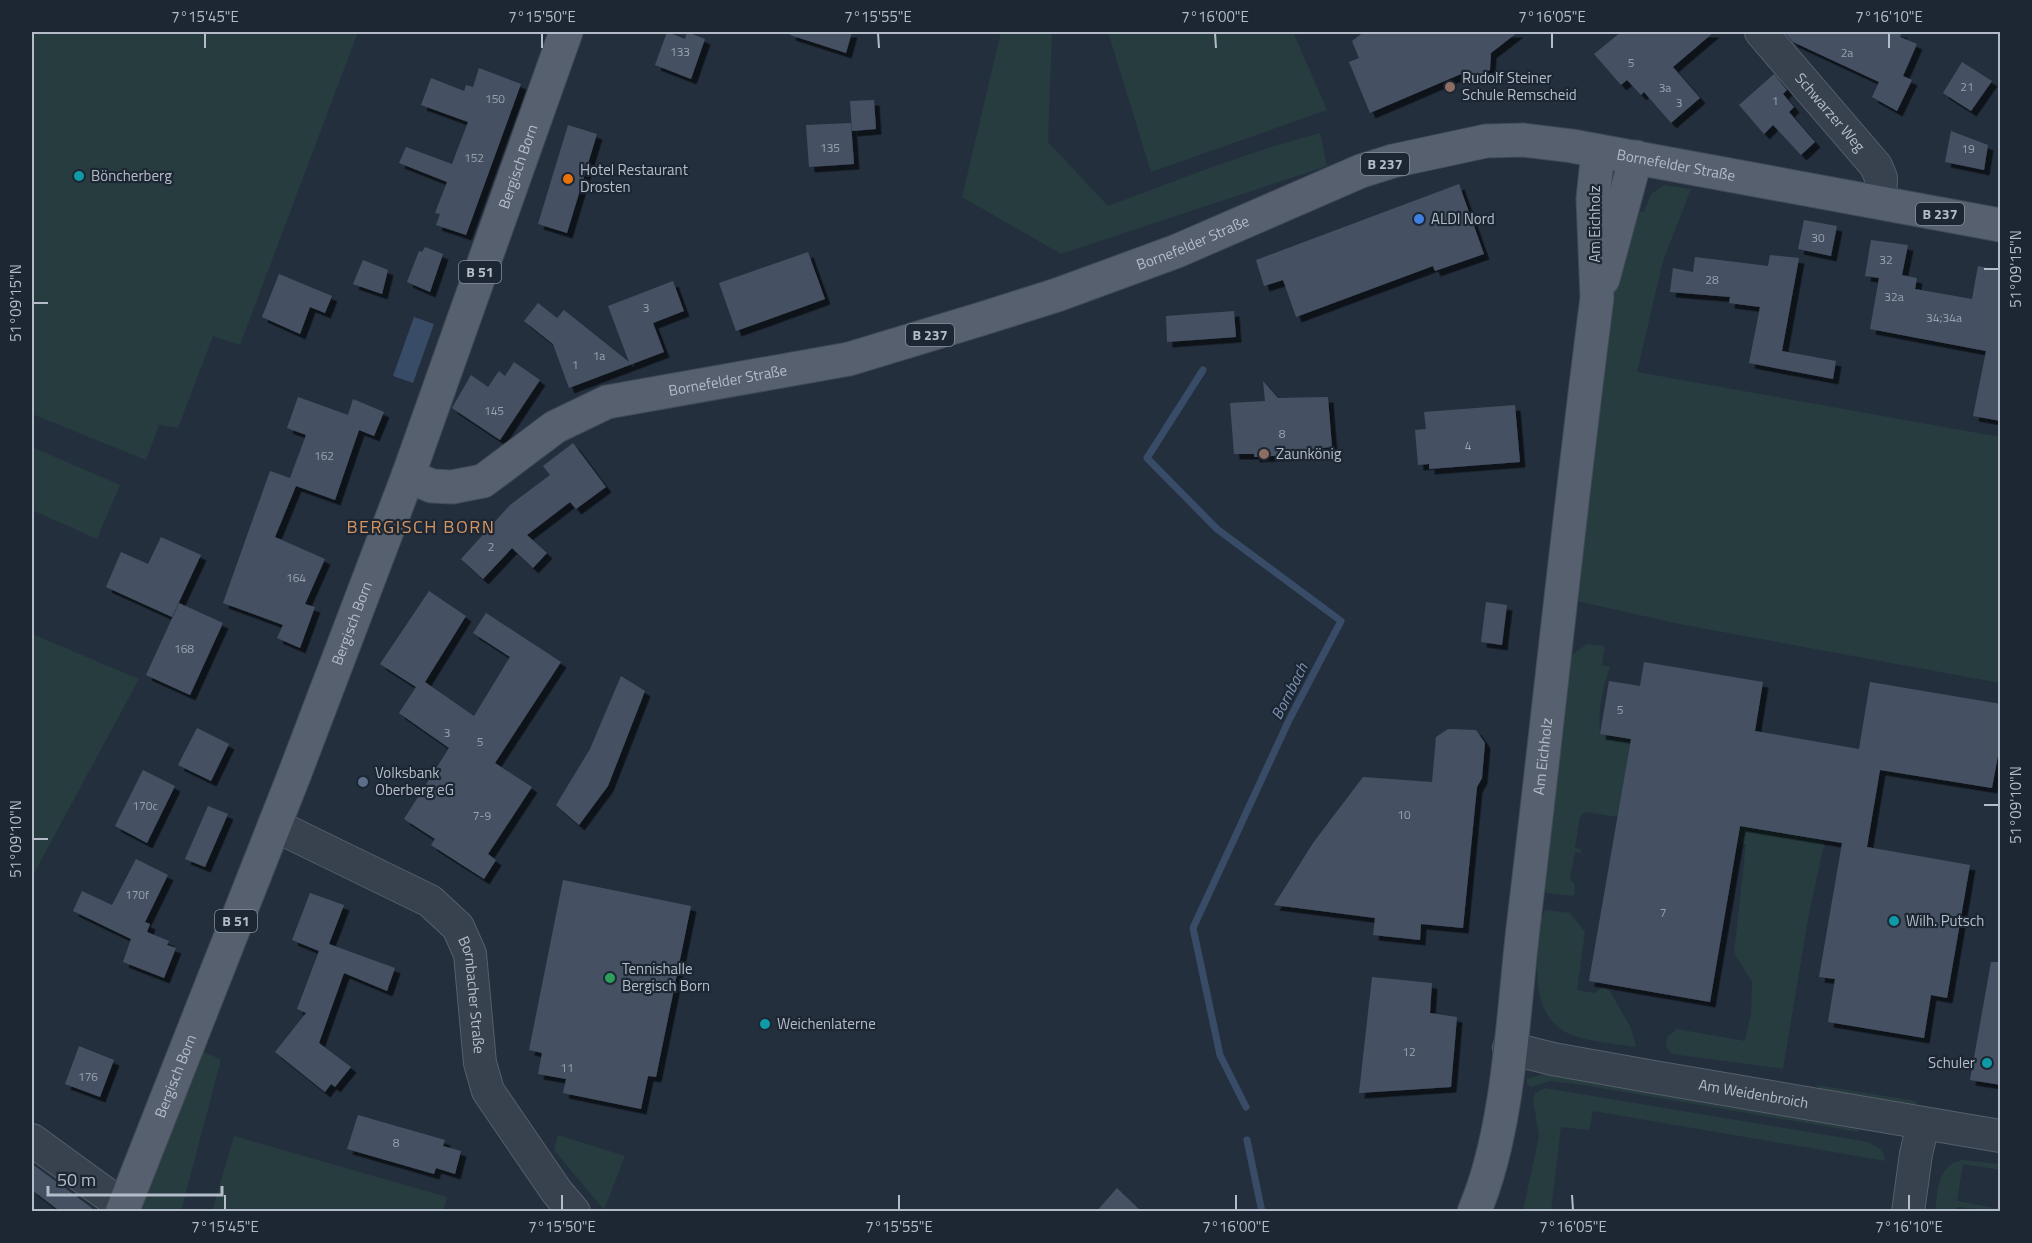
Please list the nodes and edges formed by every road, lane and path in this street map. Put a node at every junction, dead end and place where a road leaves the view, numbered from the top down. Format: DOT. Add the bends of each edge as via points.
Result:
graph roads {
  1 [pos="566,32"];
  2 [pos="1761,32"];
  3 [pos="1598,151"];
  4 [pos="1636,157"];
  5 [pos="1880,203"];
  6 [pos="2001,225"];
  7 [pos="1597,298"];
  8 [pos="408,476"];
  9 [pos="274,825"];
  10 [pos="1509,1048"];
  11 [pos="1923,1124"];
  12 [pos="2001,1136"];
  13 [pos="32,1140"];
  14 [pos="566,1202"];
  15 [pos="123,1210"];
  16 [pos="1474,1212"];
  17 [pos="1908,1212"];
  1 -- 8 [label="main road, Bergisch Born / B 51"];
  2 -- 5 [label="street, Schwarzer Weg" via="1876,166 1881,178"];
  3 -- 4 [label="main road, Bornefelder Straße / B 237"];
  3 -- 7 [label="main road, Am Eichholz" via="1593,199"];
  3 -- 8 [label="main road, Bornefelder Straße / B 237" via="1538,141 1486,141 1393,161 1361,171 1178,251 981,320 849,359 607,402 555,427 483,481 432,486"];
  4 -- 5 [label="main road, Bornefelder Straße / B 237"];
  4 -- 7 [label="main road, Am Eichholz"];
  5 -- 6 [label="main road, Bornefelder Straße / B 237"];
  7 -- 10 [label="main road, Am Eichholz"];
  8 -- 9 [label="main road, Bergisch Born / B 51"];
  9 -- 14 [label="street, Bornbacher Straße" via="430,901 458,927 470,954 483,1077 498,1108"];
  9 -- 15 [label="main road, Bergisch Born / B 51"];
  10 -- 11 [label="street, Am Weidenbroich"];
  10 -- 16 [label="main road, Am Eichholz" via="1491,1162"];
  11 -- 12 [label="street, Am Weidenbroich"];
  11 -- 17 [label="street"];
  13 -- 15 [label="street"];
}
